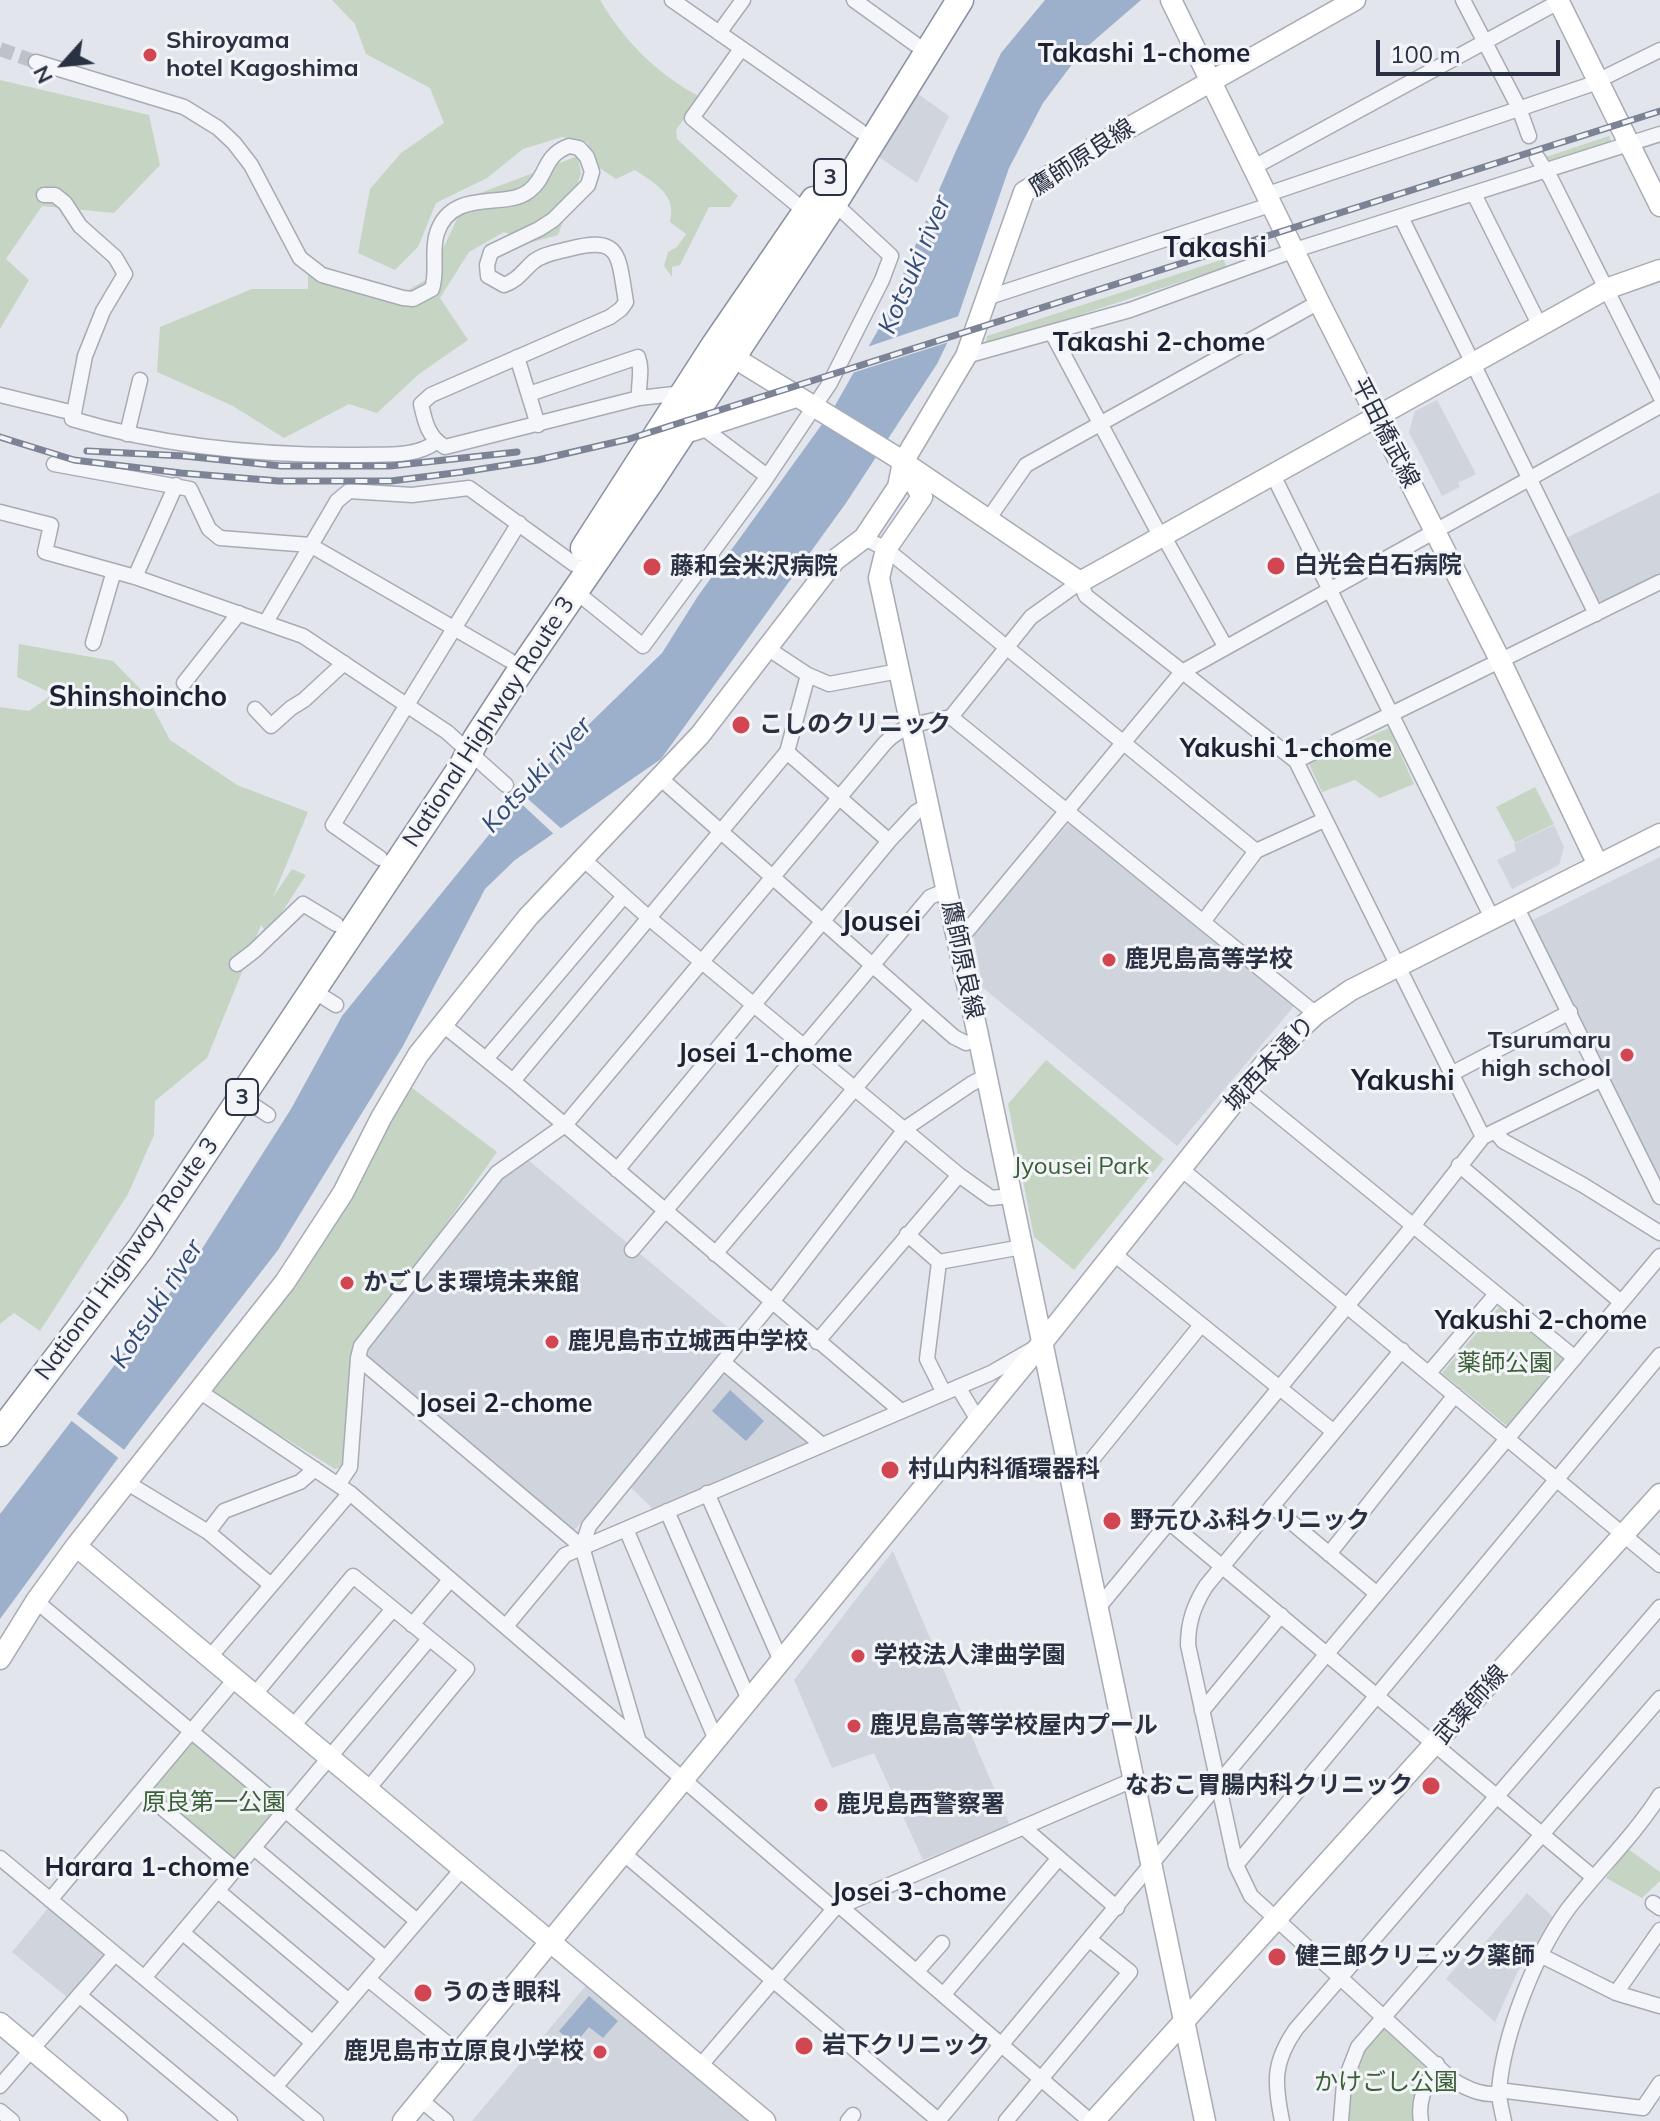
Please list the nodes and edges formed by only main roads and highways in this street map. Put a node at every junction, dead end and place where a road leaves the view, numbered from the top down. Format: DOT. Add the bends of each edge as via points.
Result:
graph roads {
  1 [pos="940,0"];
  2 [pos="960,0"];
  3 [pos="723,351"];
  4 [pos="696,394"];
  5 [pos="464,747"];
  6 [pos="0,1407"];
  7 [pos="0,1433"];
  1 -- 3 [label="highway, National Highway Route 3 / 3"];
  2 -- 3 [label="highway, National Highway Route 3 / 3" via="834,203"];
  3 -- 4 [label="highway, National Highway Route 3 / 3"];
  4 -- 5 [label="highway, National Highway Route 3 / 3" via="509,660"];
  4 -- 5 [label="highway, National Highway Route 3 / 3" via="692,430"];
  5 -- 6 [label="highway, National Highway Route 3 / 3" via="380,858 127,1238"];
  5 -- 7 [label="highway, National Highway Route 3 / 3" via="141,1248"];
}
